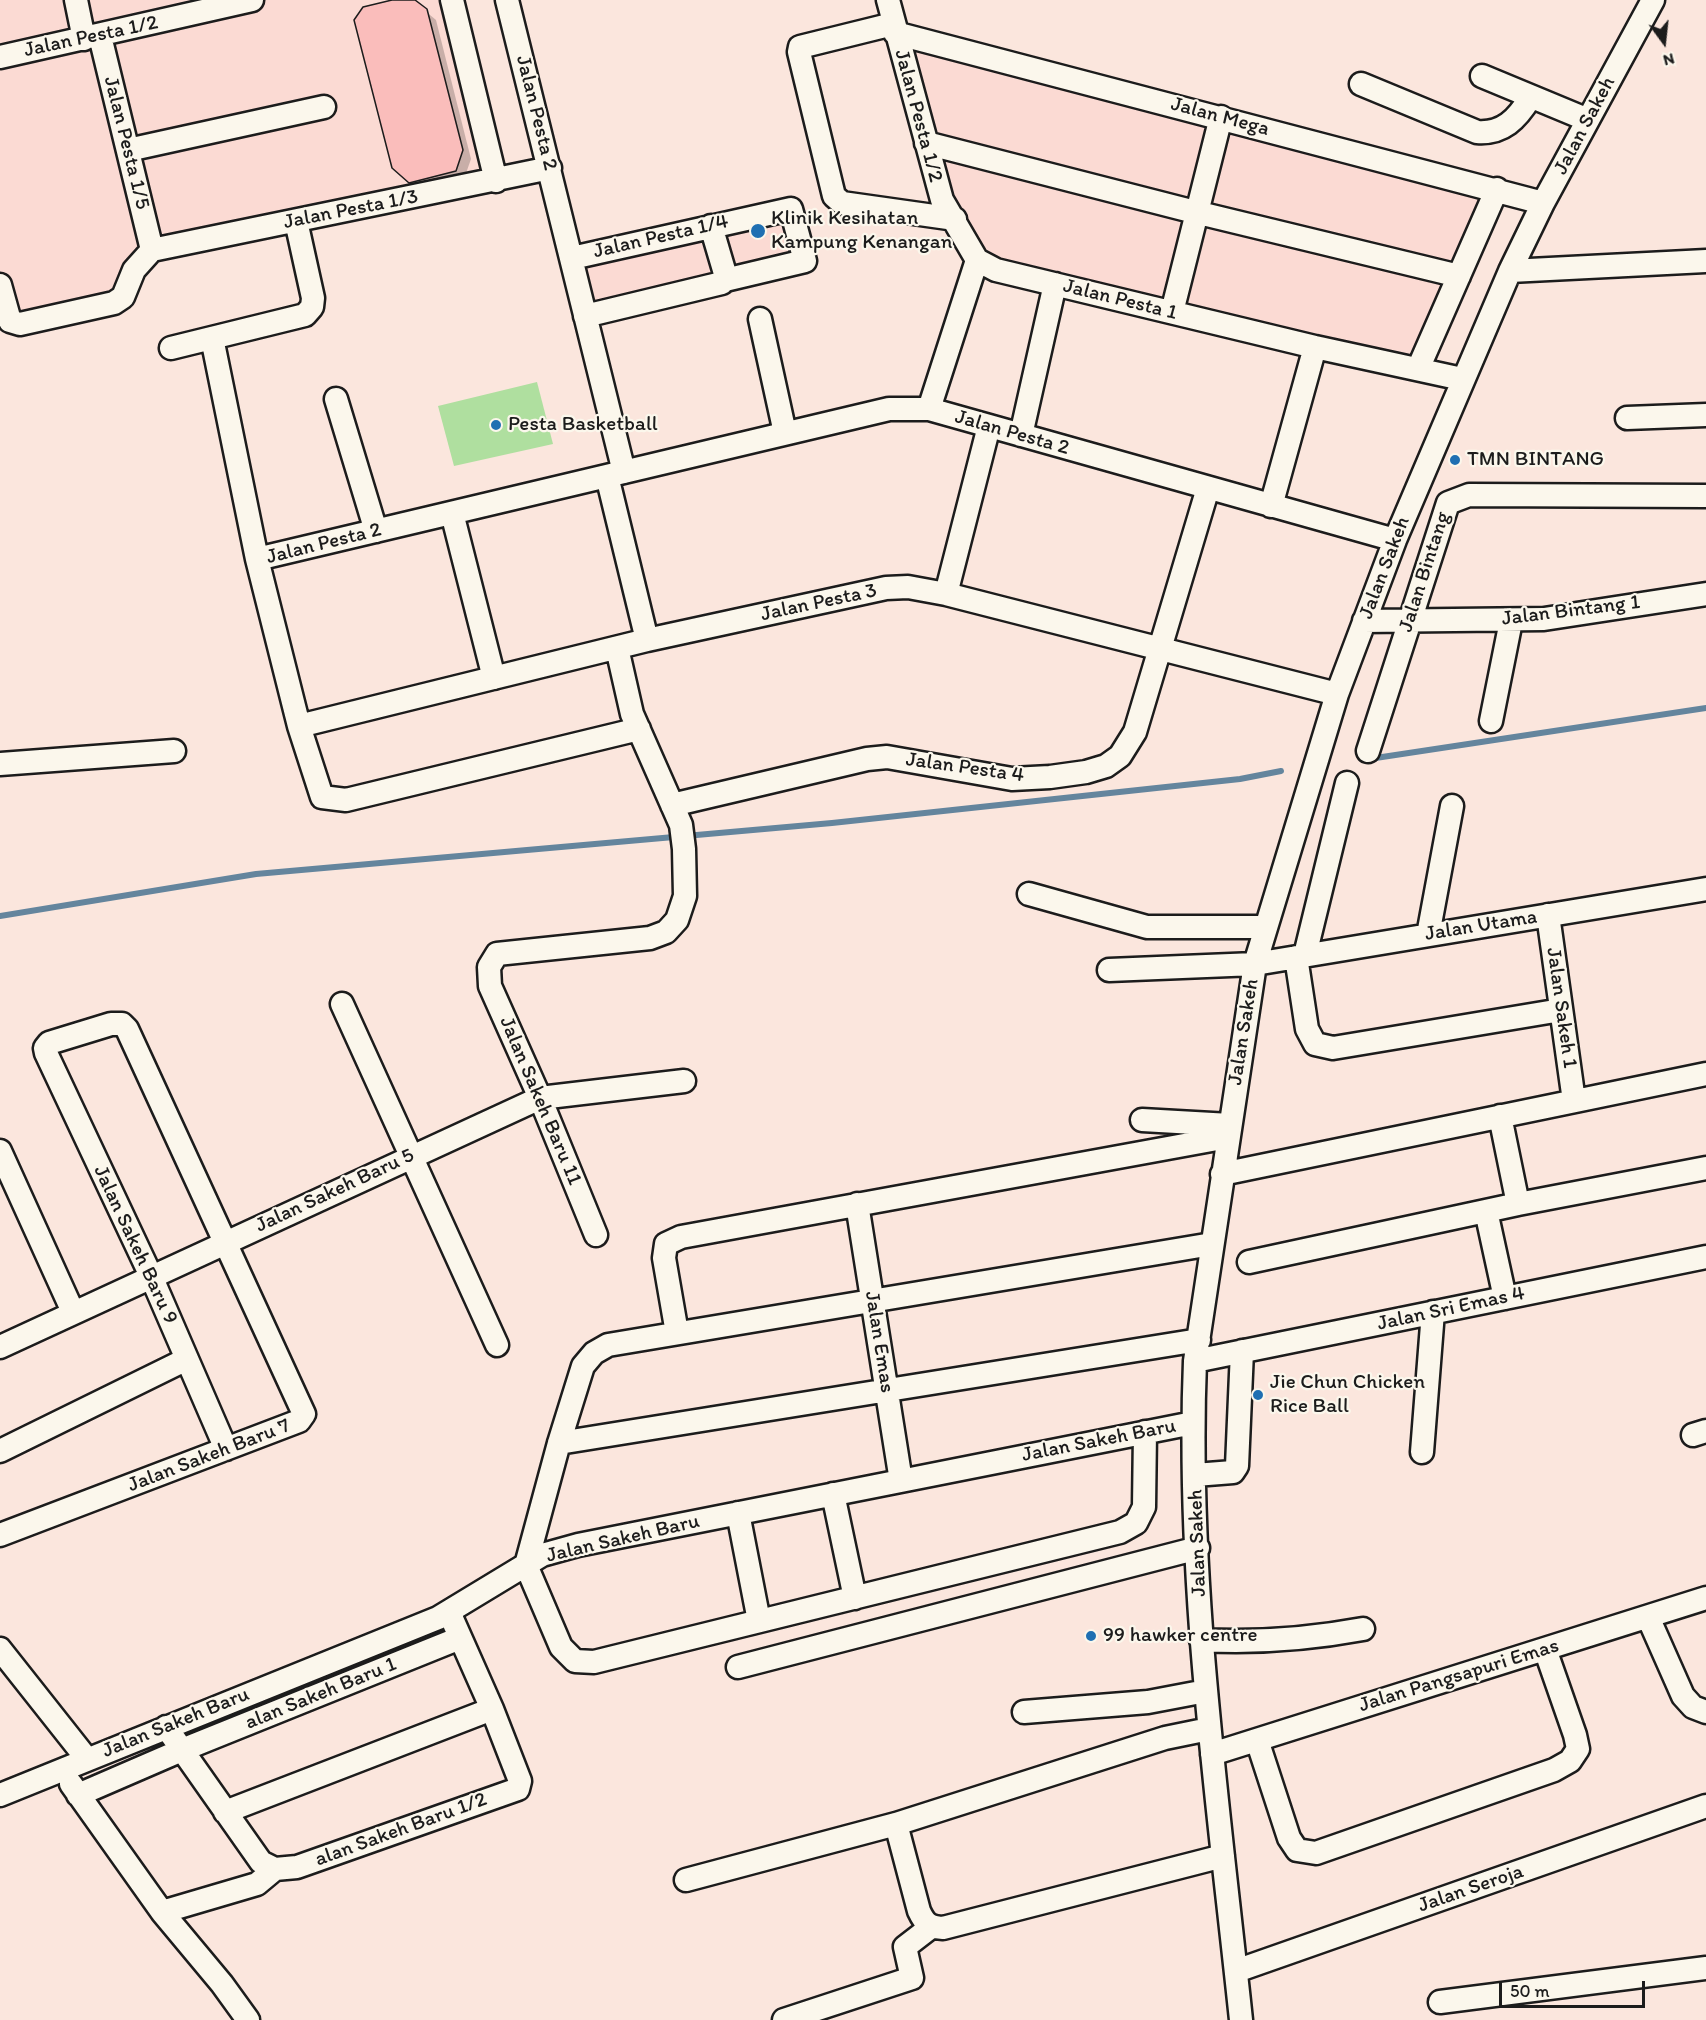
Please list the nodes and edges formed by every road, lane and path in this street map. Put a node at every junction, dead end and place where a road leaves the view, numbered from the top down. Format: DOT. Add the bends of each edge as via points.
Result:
graph roads {
  1 [pos="76,0"];
  2 [pos="252,0"];
  3 [pos="452,0"];
  4 [pos="507,0"];
  5 [pos="888,0"];
  6 [pos="1653,0"];
  7 [pos="894,28"];
  8 [pos="92,37"];
  9 [pos="0,57"];
  10 [pos="1482,76"];
  11 [pos="1361,84"];
  12 [pos="1530,98"];
  13 [pos="324,107"];
  14 [pos="1221,117"];
  15 [pos="1588,120"];
  16 [pos="926,143"];
  17 [pos="128,150"];
  18 [pos="550,168"];
  19 [pos="496,181"];
  20 [pos="1497,189"];
  21 [pos="1543,203"];
  22 [pos="1195,212"];
  23 [pos="955,219"];
  24 [pos="296,221"];
  25 [pos="711,226"];
  26 [pos="152,250"];
  27 [pos="572,258"];
  28 [pos="977,260"];
  29 [pos="1706,261"];
  30 [pos="1510,271"];
  31 [pos="1458,276"];
  32 [pos="725,280"];
  33 [pos="1055,284"];
  34 [pos="0,285"];
  35 [pos="1172,312"];
  36 [pos="585,316"];
  37 [pos="760,319"];
  38 [pos="212,338"];
  39 [pos="1315,347"];
  40 [pos="171,348"];
  41 [pos="1418,369"];
  42 [pos="1462,379"];
  43 [pos="336,399"];
  44 [pos="929,409"];
  45 [pos="1706,415"];
  46 [pos="1627,418"];
  47 [pos="989,426"];
  48 [pos="785,433"];
  49 [pos="1021,435"];
  50 [pos="615,474"];
  51 [pos="1208,488"];
  52 [pos="1706,496"];
  53 [pos="1271,506"];
  54 [pos="452,513"];
  55 [pos="376,531"];
  56 [pos="1395,540"];
  57 [pos="257,559"];
  58 [pos="946,594"];
  59 [pos="1706,594"];
  60 [pos="1364,621"];
  61 [pos="1409,621"];
  62 [pos="1511,621"];
  63 [pos="647,640"];
  64 [pos="617,648"];
  65 [pos="1159,648"];
  66 [pos="494,678"];
  67 [pos="1337,694"];
  68 [pos="1491,721"];
  69 [pos="299,726"];
  70 [pos="639,729"];
  71 [pos="174,751"];
  72 [pos="1368,751"];
  73 [pos="0,764"];
  74 [pos="1347,783"];
  75 [pos="1452,806"];
  76 [pos="677,815"];
  77 [pos="1706,889"];
  78 [pos="1029,894"];
  79 [pos="1548,915"];
  80 [pos="1266,927"];
  81 [pos="1428,935"];
  82 [pos="1301,956"];
  83 [pos="1255,964"];
  84 [pos="1109,970"];
  85 [pos="342,1004"];
  86 [pos="1561,1010"];
  87 [pos="1706,1074"];
  88 [pos="684,1081"];
  89 [pos="540,1098"];
  90 [pos="1574,1101"];
  91 [pos="1500,1116"];
  92 [pos="1142,1120"];
  93 [pos="1229,1131"];
  94 [pos="0,1151"];
  95 [pos="412,1156"];
  96 [pos="1706,1168"];
  97 [pos="1222,1174"];
  98 [pos="857,1204"];
  99 [pos="1518,1204"];
  100 [pos="1486,1211"];
  101 [pos="596,1235"];
  102 [pos="224,1242"];
  103 [pos="1212,1244"];
  104 [pos="1706,1257"];
  105 [pos="1249,1262"];
  106 [pos="151,1276"];
  107 [pos="1505,1298"];
  108 [pos="873,1301"];
  109 [pos="73,1312"];
  110 [pos="1433,1312"];
  111 [pos="677,1333"];
  112 [pos="497,1345"];
  113 [pos="0,1346"];
  114 [pos="1197,1350"];
  115 [pos="1242,1351"];
  116 [pos="187,1359"];
  117 [pos="886,1390"];
  118 [pos="1193,1423"];
  119 [pos="1145,1432"];
  120 [pos="559,1443"];
  121 [pos="226,1449"];
  122 [pos="0,1451"];
  123 [pos="1422,1452"];
  124 [pos="1195,1475"];
  125 [pos="901,1481"];
  126 [pos="833,1494"];
  127 [pos="738,1513"];
  128 [pos="0,1535"];
  129 [pos="1198,1548"];
  130 [pos="526,1565"];
  131 [pos="855,1598"];
  132 [pos="1706,1598"];
  133 [pos="449,1612"];
  134 [pos="1648,1617"];
  135 [pos="759,1621"];
  136 [pos="1363,1629"];
  137 [pos="460,1638"];
  138 [pos="1201,1640"];
  139 [pos="0,1649"];
  140 [pos="1545,1649"];
  141 [pos="738,1667"];
  142 [pos="1206,1690"];
  143 [pos="492,1709"];
  144 [pos="1024,1712"];
  145 [pos="1706,1712"];
  146 [pos="166,1727"];
  147 [pos="1209,1730"];
  148 [pos="1257,1740"];
  149 [pos="182,1750"];
  150 [pos="1212,1754"];
  151 [pos="87,1759"];
  152 [pos="61,1770"];
  153 [pos="0,1795"];
  154 [pos="78,1795"];
  155 [pos="1706,1806"];
  156 [pos="225,1812"];
  157 [pos="896,1824"];
  158 [pos="1223,1856"];
  159 [pos="275,1869"];
  160 [pos="686,1880"];
  161 [pos="162,1912"];
  162 [pos="931,1927"];
  163 [pos="1706,1968"];
  164 [pos="1236,1971"];
  165 [pos="1440,2002"];
  166 [pos="248,2020"];
  167 [pos="784,2020"];
  168 [pos="1241,2020"];
  1 -- 8 [label="street, Jalan Pesta 1/5"];
  2 -- 8 [label="street, Jalan Pesta 1/2"];
  3 -- 19 [label="street"];
  4 -- 18 [label="street, Jalan Pesta 2"];
  5 -- 7 [label="street, Jalan Pesta 1/2"];
  6 -- 15 [label="street, Jalan Sakeh"];
  7 -- 14 [label="street, Jalan Mega"];
  7 -- 16 [label="street, Jalan Pesta 1/2"];
  7 -- 23 [label="street" via="800,47 834,196 842,203"];
  8 -- 9 [label="street, Jalan Pesta 1/2"];
  8 -- 17 [label="street, Jalan Pesta 1/5"];
  10 -- 12 [label="street"];
  11 -- 12 [label="street" via="1477,132 1491,133 1509,124"];
  12 -- 15 [label="street"];
  13 -- 17 [label="street"];
  14 -- 20 [label="street, Jalan Mega"];
  14 -- 22 [label="street"];
  15 -- 21 [label="street, Jalan Sakeh"];
  16 -- 22 [label="street"];
  16 -- 23 [label="street, Jalan Pesta 1/2" via="942,201"];
  17 -- 26 [label="street, Jalan Pesta 1/5"];
  18 -- 19 [label="street, Jalan Pesta 1/3"];
  18 -- 27 [label="street, Jalan Pesta 2"];
  19 -- 24 [label="street, Jalan Pesta 1/3"];
  20 -- 21 [label="street, Jalan Mega"];
  20 -- 31 [label="street"];
  21 -- 30 [label="street, Jalan Sakeh"];
  22 -- 31 [label="street"];
  22 -- 35 [label="street"];
  23 -- 28 [label="street, Jalan Pesta 1/2"];
  24 -- 26 [label="street, Jalan Pesta 1/3"];
  24 -- 38 [label="street" via="312,307 305,315"];
  25 -- 27 [label="street, Jalan Pesta 1/4"];
  25 -- 32 [label="street"];
  25 -- 32 [label="street, Jalan Pesta 1/4" via="786,209 794,212 805,261"];
  26 -- 34 [label="street" via="134,270 123,297 114,303 20,324 10,321"];
  27 -- 36 [label="street, Jalan Pesta 2"];
  28 -- 33 [label="street, Jalan Pesta 1" via="996,270"];
  28 -- 44 [label="street"];
  29 -- 30 [label="street"];
  30 -- 42 [label="street, Jalan Sakeh"];
  31 -- 41 [label="street"];
  32 -- 36 [label="street"];
  33 -- 35 [label="street, Jalan Pesta 1"];
  33 -- 49 [label="street"];
  35 -- 39 [label="street, Jalan Pesta 1"];
  36 -- 50 [label="street, Jalan Pesta 2"];
  37 -- 48 [label="street"];
  38 -- 40 [label="street"];
  38 -- 57 [label="street"];
  39 -- 41 [label="street, Jalan Pesta 1"];
  39 -- 53 [label="street"];
  41 -- 42 [label="street, Jalan Pesta 1"];
  42 -- 56 [label="street, Jalan Sakeh"];
  43 -- 55 [label="street"];
  44 -- 47 [label="street, Jalan Pesta 2"];
  44 -- 48 [label="street, Jalan Pesta 2" via="889,409"];
  45 -- 46 [label="street"];
  47 -- 49 [label="street, Jalan Pesta 2"];
  47 -- 58 [label="street"];
  48 -- 50 [label="street, Jalan Pesta 2"];
  49 -- 51 [label="street, Jalan Pesta 2"];
  50 -- 54 [label="street, Jalan Pesta 2"];
  50 -- 63 [label="street"];
  51 -- 53 [label="street, Jalan Pesta 2"];
  51 -- 65 [label="street, Jalan Pesta 4"];
  52 -- 61 [label="street, Jalan Bintang" via="1455,498 1444,510"];
  53 -- 56 [label="street, Jalan Pesta 2"];
  54 -- 55 [label="street, Jalan Pesta 2"];
  54 -- 66 [label="street"];
  55 -- 57 [label="street, Jalan Pesta 2"];
  56 -- 60 [label="street, Jalan Sakeh"];
  57 -- 69 [label="street, Jalan Pesta 2"];
  58 -- 63 [label="street, Jalan Pesta 3" via="908,587 886,588"];
  58 -- 65 [label="street, Jalan Pesta 3"];
  59 -- 62 [label="street, Jalan Bintang 1"];
  60 -- 61 [label="street, Jalan Bintang 1"];
  60 -- 67 [label="street, Jalan Sakeh"];
  61 -- 62 [label="street, Jalan Bintang 1"];
  61 -- 72 [label="street, Jalan Bintang"];
  62 -- 68 [label="street"];
  63 -- 64 [label="street, Jalan Pesta 3"];
  64 -- 66 [label="street, Jalan Pesta 3"];
  64 -- 70 [label="street"];
  65 -- 67 [label="street, Jalan Pesta 3"];
  65 -- 76 [label="street, Jalan Pesta 4" via="1135,732 1120,756 1106,766 1086,772 1012,778 887,757"];
  66 -- 69 [label="street, Jalan Pesta 3"];
  67 -- 80 [label="street, Jalan Sakeh"];
  69 -- 70 [label="street, Jalan Pesta 2" via="319,793 346,800"];
  70 -- 76 [label="street"];
  71 -- 73 [label="street"];
  74 -- 82 [label="street"];
  75 -- 81 [label="street"];
  76 -- 89 [label="street, Jalan Sakeh Baru 11" via="684,849 685,896 677,920 666,932 650,938 497,954 489,967 490,986"];
  77 -- 79 [label="street, Jalan Utama"];
  78 -- 80 [label="street" via="1147,927"];
  79 -- 81 [label="street, Jalan Utama"];
  79 -- 86 [label="street, Jalan Sakeh 1"];
  80 -- 83 [label="street, Jalan Sakeh"];
  81 -- 82 [label="street, Jalan Utama"];
  82 -- 83 [label="street, Jalan Utama"];
  82 -- 86 [label="street" via="1307,1029 1315,1044 1333,1048"];
  83 -- 84 [label="street, Jalan Utama"];
  83 -- 93 [label="street, Jalan Sakeh"];
  85 -- 95 [label="street"];
  86 -- 90 [label="street, Jalan Sakeh 1"];
  87 -- 90 [label="street"];
  88 -- 89 [label="street, Jalan Sakeh Baru 5"];
  89 -- 95 [label="street, Jalan Sakeh Baru 5"];
  89 -- 101 [label="street, Jalan Sakeh Baru 11"];
  90 -- 91 [label="street"];
  91 -- 97 [label="street"];
  91 -- 99 [label="street"];
  92 -- 93 [label="street"];
  93 -- 97 [label="street, Jalan Sakeh"];
  93 -- 98 [label="street"];
  94 -- 109 [label="street"];
  95 -- 102 [label="street, Jalan Sakeh Baru 5"];
  95 -- 112 [label="street"];
  96 -- 99 [label="street"];
  97 -- 103 [label="street, Jalan Sakeh"];
  98 -- 108 [label="street, Jalan Emas"];
  98 -- 111 [label="street" via="681,1237 666,1244 664,1258"];
  99 -- 100 [label="street"];
  100 -- 105 [label="street"];
  100 -- 107 [label="street"];
  102 -- 106 [label="street, Jalan Sakeh Baru 5"];
  102 -- 106 [label="street, Jalan Sakeh Baru 9" via="127,1029 122,1024 111,1024 49,1043 46,1053"];
  102 -- 121 [label="street, Jalan Sakeh Baru 7" via="304,1414 300,1421"];
  103 -- 108 [label="street"];
  103 -- 114 [label="street, Jalan Sakeh"];
  104 -- 107 [label="street, Jalan Sri Emas 4"];
  106 -- 109 [label="street, Jalan Sakeh Baru 5"];
  106 -- 116 [label="street, Jalan Sakeh Baru 9"];
  107 -- 110 [label="street, Jalan Sri Emas 4"];
  108 -- 111 [label="street"];
  108 -- 117 [label="street, Jalan Emas"];
  109 -- 113 [label="street, Jalan Sakeh Baru 5"];
  110 -- 115 [label="street, Jalan Sri Emas 4"];
  110 -- 123 [label="street"];
  111 -- 120 [label="street" via="608,1345 594,1353 583,1366"];
  114 -- 115 [label="street, Jalan Sri Emas 4"];
  114 -- 117 [label="street, Jalan Sri Emas 4"];
  114 -- 118 [label="street, Jalan Sakeh"];
  115 -- 124 [label="street" via="1237,1466 1225,1475"];
  116 -- 121 [label="street, Jalan Sakeh Baru 9"];
  116 -- 122 [label="street"];
  117 -- 120 [label="street, Jalan Sri Emas 4"];
  117 -- 125 [label="street, Jalan Emas"];
  118 -- 119 [label="street, Jalan Sakeh Baru"];
  118 -- 124 [label="street, Jalan Sakeh"];
  119 -- 125 [label="street, Jalan Sakeh Baru"];
  119 -- 131 [label="street" via="1144,1507 1136,1523 1120,1532"];
  120 -- 130 [label="street"];
  121 -- 128 [label="street, Jalan Sakeh Baru 7"];
  124 -- 129 [label="street, Jalan Sakeh"];
  125 -- 126 [label="street, Jalan Sakeh Baru"];
  126 -- 127 [label="street, Jalan Sakeh Baru"];
  126 -- 131 [label="street"];
  127 -- 130 [label="street, Jalan Sakeh Baru" via="578,1545 542,1555"];
  127 -- 135 [label="street"];
  129 -- 138 [label="street, Jalan Sakeh"];
  129 -- 141 [label="street"];
  130 -- 133 [label="street, Jalan Sakeh Baru"];
  130 -- 135 [label="street" via="561,1647 575,1661 594,1662"];
  131 -- 135 [label="street"];
  132 -- 134 [label="street, Jalan Pangsapuri Emas"];
  133 -- 137 [label="street"];
  133 -- 146 [label="street, Jalan Sakeh Baru"];
  134 -- 140 [label="street, Jalan Pangsapuri Emas"];
  134 -- 145 [label="street" via="1683,1696 1693,1707"];
  136 -- 138 [label="street" via="1314,1638"];
  137 -- 143 [label="street"];
  137 -- 149 [label="street, alan Sakeh Baru 1"];
  138 -- 142 [label="street, Jalan Sakeh"];
  139 -- 151 [label="street, Jalan Sakeh Baru"];
  140 -- 148 [label="street, Jalan Pangsapuri Emas"];
  140 -- 148 [label="street" via="1575,1735 1578,1749 1570,1761 1554,1770 1316,1853 1297,1850 1289,1838"];
  142 -- 144 [label="street" via="1148,1702"];
  142 -- 147 [label="street, Jalan Sakeh"];
  143 -- 156 [label="street"];
  143 -- 159 [label="street, alan Sakeh Baru 1/2" via="520,1781 518,1789 297,1868"];
  146 -- 149 [label="street"];
  146 -- 151 [label="street, Jalan Sakeh Baru"];
  147 -- 150 [label="street, Jalan Sakeh"];
  147 -- 157 [label="street" via="1165,1738"];
  148 -- 150 [label="street, Jalan Pangsapuri Emas"];
  149 -- 154 [label="street, alan Sakeh Baru 1"];
  149 -- 156 [label="street"];
  150 -- 158 [label="street, Jalan Sakeh"];
  151 -- 152 [label="street, Jalan Sakeh Baru"];
  152 -- 153 [label="street, Jalan Sakeh Baru"];
  152 -- 154 [label="street"];
  154 -- 161 [label="street"];
  155 -- 164 [label="street, Jalan Seroja"];
  156 -- 159 [label="street" via="261,1862"];
  157 -- 160 [label="street"];
  157 -- 162 [label="street" via="919,1911 924,1923"];
  158 -- 162 [label="street" via="943,1928"];
  158 -- 164 [label="street, Jalan Sakeh"];
  159 -- 161 [label="street" via="257,1884"];
  161 -- 166 [label="street"];
  162 -- 167 [label="street" via="905,1947 912,1977"];
  163 -- 165 [label="street"];
  164 -- 168 [label="street, Jalan Sakeh"];
}
